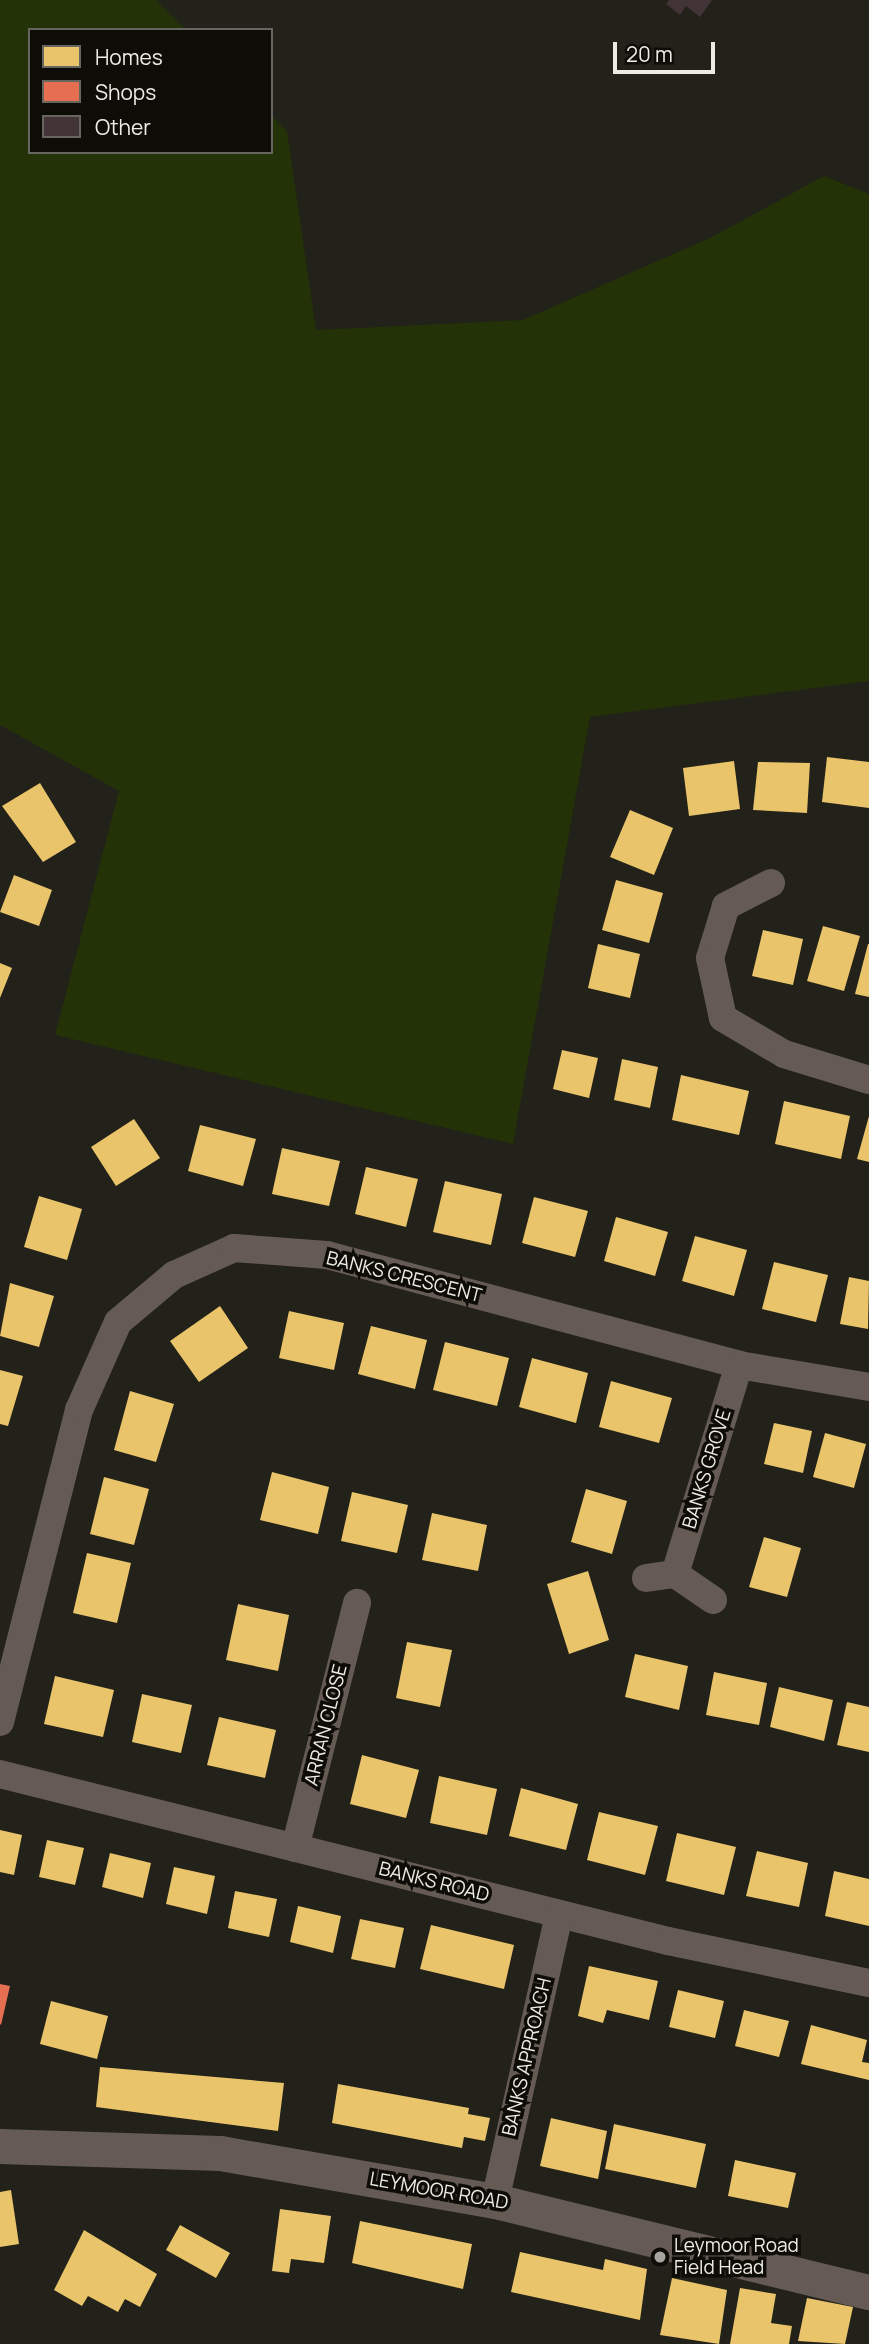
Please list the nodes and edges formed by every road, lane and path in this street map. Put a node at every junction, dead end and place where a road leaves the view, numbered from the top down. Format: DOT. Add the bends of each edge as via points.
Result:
graph roads {
  1 [pos="771,883"];
  2 [pos="869,1080"];
  3 [pos="739,1364"];
  4 [pos="869,1387"];
  5 [pos="675,1574"];
  6 [pos="646,1578"];
  7 [pos="713,1600"];
  8 [pos="357,1603"];
  9 [pos="0,1722"];
  10 [pos="0,1774"];
  11 [pos="295,1847"];
  12 [pos="559,1914"];
  13 [pos="869,1983"];
  14 [pos="0,2146"];
  15 [pos="495,2201"];
  16 [pos="869,2292"];
  1 -- 2 [label="street" via="726,906 710,958 723,1018 784,1054"];
  3 -- 4 [label="street, BANKS CRESCENT"];
  3 -- 5 [label="street, BANKS GROVE"];
  3 -- 9 [label="street, BANKS CRESCENT" via="327,1255 234,1248 174,1275 118,1322 79,1410"];
  5 -- 6 [label="street"];
  5 -- 7 [label="street"];
  8 -- 11 [label="street, ARRAN CLOSE"];
  10 -- 11 [label="street, BANKS ROAD"];
  11 -- 12 [label="street, BANKS ROAD"];
  12 -- 13 [label="street, BANKS ROAD"];
  12 -- 15 [label="street, BANKS APPROACH"];
  14 -- 15 [label="street, LEYMOOR ROAD" via="220,2153"];
  15 -- 16 [label="street, LEYMOOR ROAD"];
}
